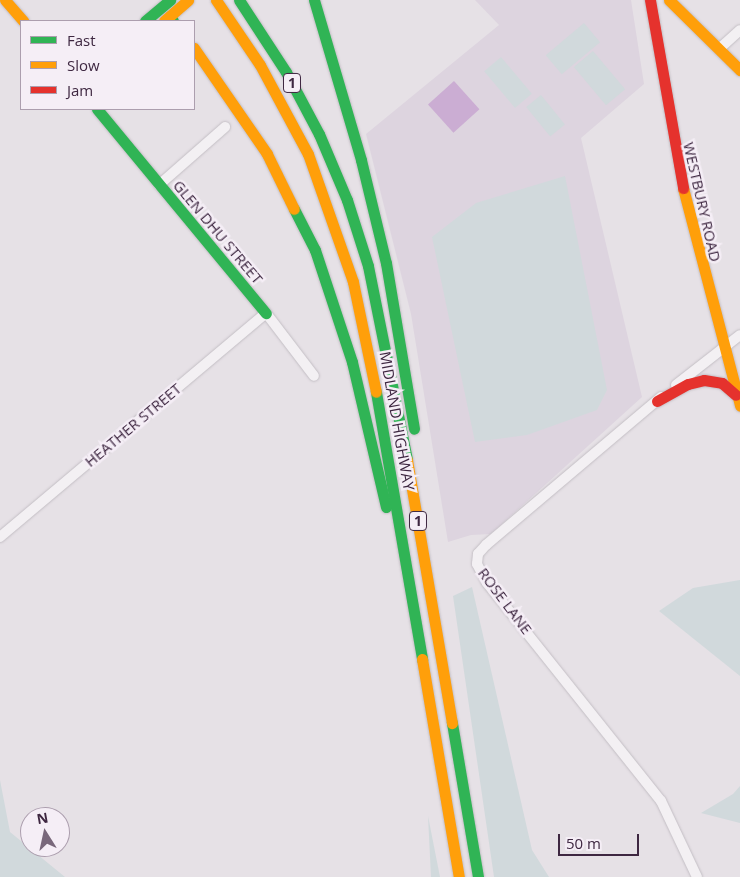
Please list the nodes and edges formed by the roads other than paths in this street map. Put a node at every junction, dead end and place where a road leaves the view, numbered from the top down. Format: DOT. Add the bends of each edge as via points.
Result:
graph roads {
  1 [pos="6,0"];
  2 [pos="216,0"];
  3 [pos="238,0"];
  4 [pos="316,0"];
  5 [pos="650,0"];
  6 [pos="669,0"];
  7 [pos="186,2"];
  8 [pos="168,13"];
  9 [pos="22,20"];
  10 [pos="148,20"];
  11 [pos="740,30"];
  12 [pos="719,49"];
  13 [pos="195,50"];
  14 [pos="740,70"];
  15 [pos="98,110"];
  16 [pos="226,127"];
  17 [pos="159,184"];
  18 [pos="266,313"];
  19 [pos="740,335"];
  20 [pos="723,348"];
  21 [pos="314,376"];
  22 [pos="657,401"];
  23 [pos="738,401"];
  24 [pos="0,537"];
  25 [pos="421,656"];
  26 [pos="450,707"];
  27 [pos="459,877"];
  28 [pos="478,877"];
  29 [pos="697,877"];
  1 -- 9 [label="main road"];
  2 -- 25 [label="main road, MIDLAND HIGHWAY / 1" via="260,65 294,125 324,192 344,251 372,364"];
  3 -- 26 [label="main road, MIDLAND HIGHWAY / 1" via="302,99 336,171 359,236 394,383"];
  4 -- 26 [label="main road" via="361,160 393,294 435,559"];
  5 -- 20 [label="main road, WESTBURY ROAD" via="675,156"];
  6 -- 12 [label="main road"];
  7 -- 8 [label="main road"];
  8 -- 10 [label="main road"];
  11 -- 12 [label="street"];
  12 -- 14 [label="main road"];
  13 -- 25 [label="main road" via="268,154 319,259 352,362"];
  15 -- 17 [label="main road, GLEN DHU STREET"];
  16 -- 17 [label="street"];
  17 -- 18 [label="main road, GLEN DHU STREET"];
  18 -- 21 [label="street, GLEN DHU STREET"];
  18 -- 24 [label="street, HEATHER STREET"];
  19 -- 20 [label="street, ROSE LANE"];
  20 -- 22 [label="street, ROSE LANE"];
  20 -- 23 [label="main road, WESTBURY ROAD"];
  22 -- 23 [label="main road" via="688,384 704,380 722,383"];
  22 -- 29 [label="street, ROSE LANE" via="486,545 478,554 477,564 487,583 661,801"];
  25 -- 27 [label="main road, MIDLAND HIGHWAY / 1"];
  26 -- 28 [label="main road, MIDLAND HIGHWAY / 1"];
}
